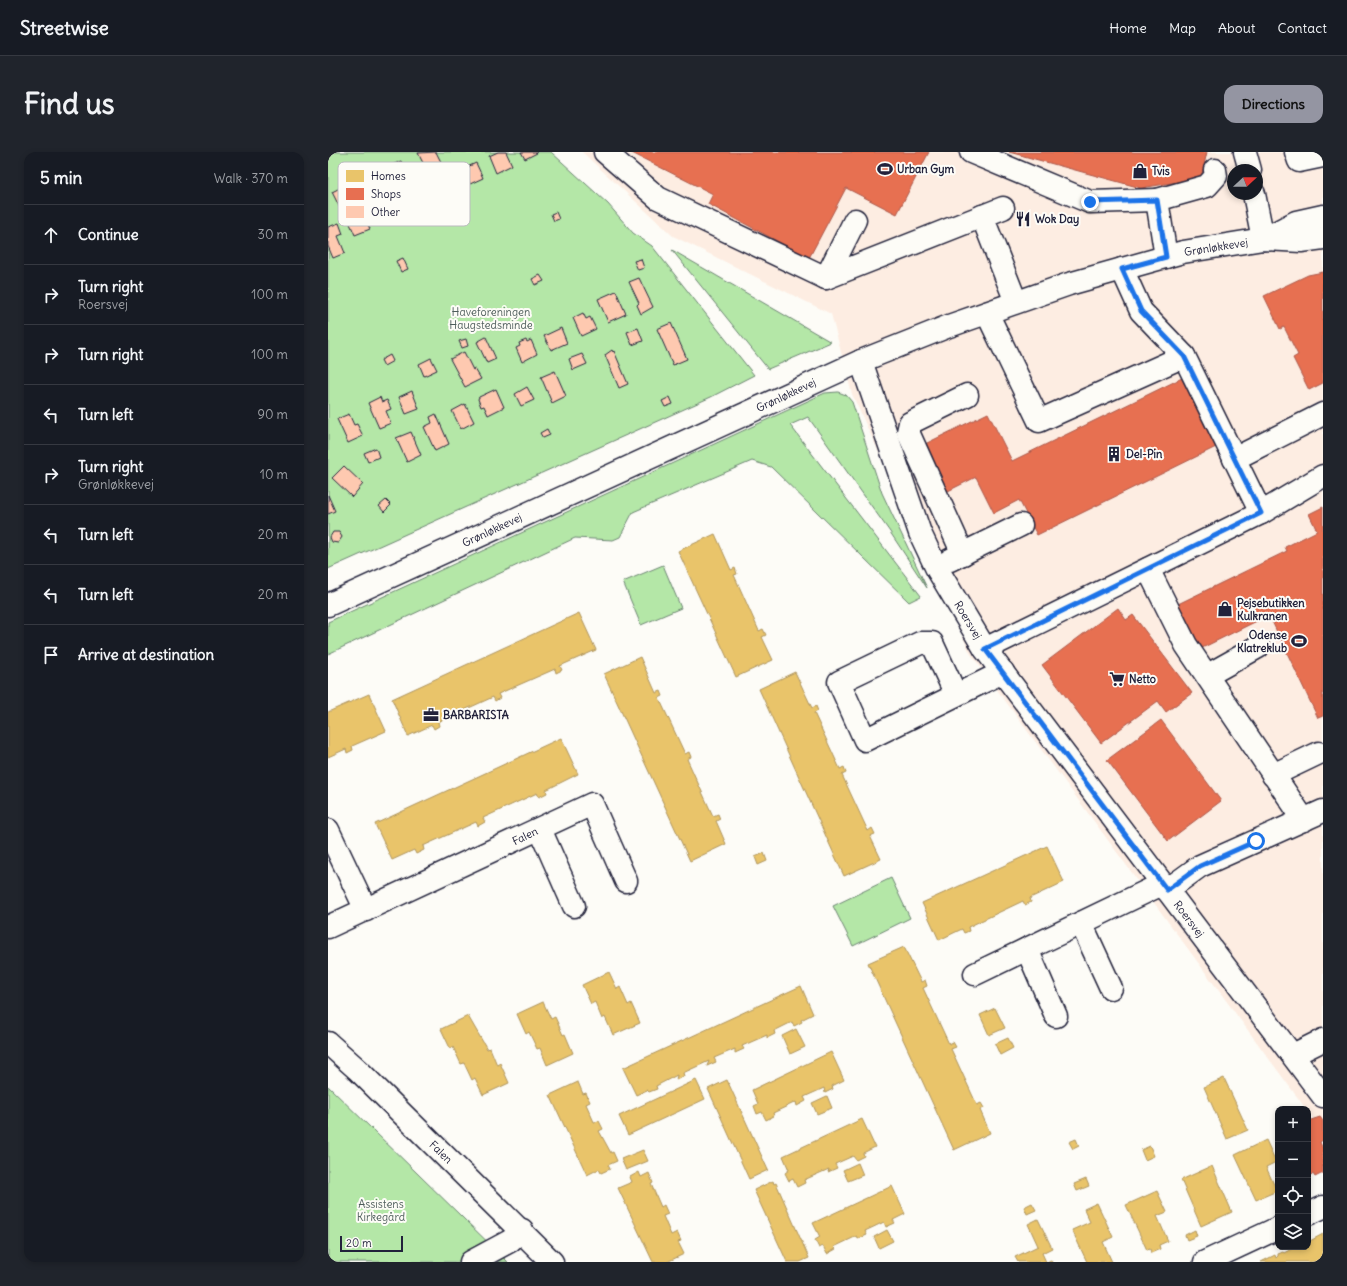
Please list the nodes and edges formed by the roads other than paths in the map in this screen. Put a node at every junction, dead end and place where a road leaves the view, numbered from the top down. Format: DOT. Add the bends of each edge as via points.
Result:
graph roads {
  1 [pos="605,152"];
  2 [pos="972,152"];
  3 [pos="1246,152"];
  4 [pos="1296,152"];
  5 [pos="1323,156"];
  6 [pos="1249,164"];
  7 [pos="1215,170"];
  8 [pos="1157,200"];
  9 [pos="1255,200"];
  10 [pos="1003,208"];
  11 [pos="982,216"];
  12 [pos="1323,216"];
  13 [pos="855,220"];
  14 [pos="1323,229"];
  15 [pos="1323,238"];
  16 [pos="1263,239"];
  17 [pos="1166,257"];
  18 [pos="1122,269"];
  19 [pos="826,278"];
  20 [pos="1016,302"];
  21 [pos="987,313"];
  22 [pos="1184,356"];
  23 [pos="861,361"];
  24 [pos="966,395"];
  25 [pos="1323,414"];
  26 [pos="1234,459"];
  27 [pos="1323,476"];
  28 [pos="1261,513"];
  29 [pos="1020,525"];
  30 [pos="963,554"];
  31 [pos="936,567"];
  32 [pos="1148,568"];
  33 [pos="328,605"];
  34 [pos="1258,647"];
  35 [pos="985,649"];
  36 [pos="1003,672"];
  37 [pos="1208,675"];
  38 [pos="956,695"];
  39 [pos="1318,753"];
  40 [pos="1273,776"];
  41 [pos="1323,811"];
  42 [pos="1304,820"];
  43 [pos="540,829"];
  44 [pos="328,830"];
  45 [pos="626,881"];
  46 [pos="1164,887"];
  47 [pos="574,906"];
  48 [pos="366,910"];
  49 [pos="1081,923"];
  50 [pos="328,927"];
  51 [pos="1027,949"];
  52 [pos="975,974"];
  53 [pos="1111,988"];
  54 [pos="1056,1016"];
  55 [pos="1323,1040"];
  56 [pos="328,1043"];
  57 [pos="1293,1055"];
  58 [pos="1323,1096"];
  59 [pos="1323,1207"];
  60 [pos="1311,1213"];
  61 [pos="522,1230"];
  62 [pos="1275,1230"];
  63 [pos="1215,1260"];
  64 [pos="471,1262"];
  65 [pos="552,1262"];
  1 -- 19 [label="street" via="658,198"];
  2 -- 8 [label="street" via="1090,202"];
  3 -- 6 [label="street"];
  4 -- 5 [label="street" via="1299,161"];
  7 -- 8 [label="street" via="1216,176 1207,186"];
  8 -- 17 [label="street"];
  9 -- 16 [label="street"];
  10 -- 11 [label="street"];
  11 -- 19 [label="street"];
  11 -- 20 [label="street"];
  12 -- 16 [label="street, Grønløkkevej" via="1296,222"];
  13 -- 19 [label="street"];
  14 -- 16 [label="street"];
  15 -- 16 [label="street, Grønløkkevej" via="1301,241"];
  16 -- 17 [label="street, Grønløkkevej"];
  17 -- 18 [label="street, Grønløkkevej"];
  18 -- 20 [label="street, Grønløkkevej"];
  18 -- 22 [label="street" via="1141,311"];
  20 -- 21 [label="street, Grønløkkevej"];
  21 -- 22 [label="street" via="1039,421"];
  21 -- 23 [label="street, Grønløkkevej"];
  22 -- 26 [label="street"];
  23 -- 31 [label="street, Roersvej" via="920,533"];
  23 -- 33 [label="street, Grønløkkevej"];
  24 -- 30 [label="street" via="910,423 908,432"];
  25 -- 26 [label="street"];
  26 -- 28 [label="street"];
  27 -- 28 [label="street"];
  28 -- 32 [label="street"];
  29 -- 30 [label="street"];
  30 -- 31 [label="street"];
  31 -- 35 [label="street, Roersvej"];
  32 -- 35 [label="street"];
  32 -- 37 [label="street" via="1186,644"];
  34 -- 37 [label="street"];
  35 -- 36 [label="street, Roersvej"];
  36 -- 38 [label="street"];
  36 -- 46 [label="street, Roersvej"];
  37 -- 40 [label="street"];
  38 -- 38 [label="street" via="865,740 839,682 920,643 932,642"];
  39 -- 40 [label="street"];
  40 -- 42 [label="street"];
  41 -- 42 [label="street"];
  42 -- 46 [label="street" via="1200,866"];
  43 -- 45 [label="street, Falen" via="592,804"];
  43 -- 47 [label="street"];
  43 -- 48 [label="street, Falen"];
  44 -- 48 [label="street"];
  46 -- 49 [label="street"];
  46 -- 57 [label="street, Roersvej"];
  48 -- 50 [label="street, Falen"];
  49 -- 51 [label="street"];
  49 -- 53 [label="street"];
  51 -- 52 [label="street"];
  51 -- 54 [label="street"];
  55 -- 57 [label="street"];
  56 -- 61 [label="street, Falen" via="358,1069"];
  57 -- 58 [label="street, Roersvej"];
  59 -- 60 [label="street"];
  61 -- 64 [label="street" via="510,1241"];
  61 -- 65 [label="street, Falen"];
  62 -- 63 [label="street"];
}
